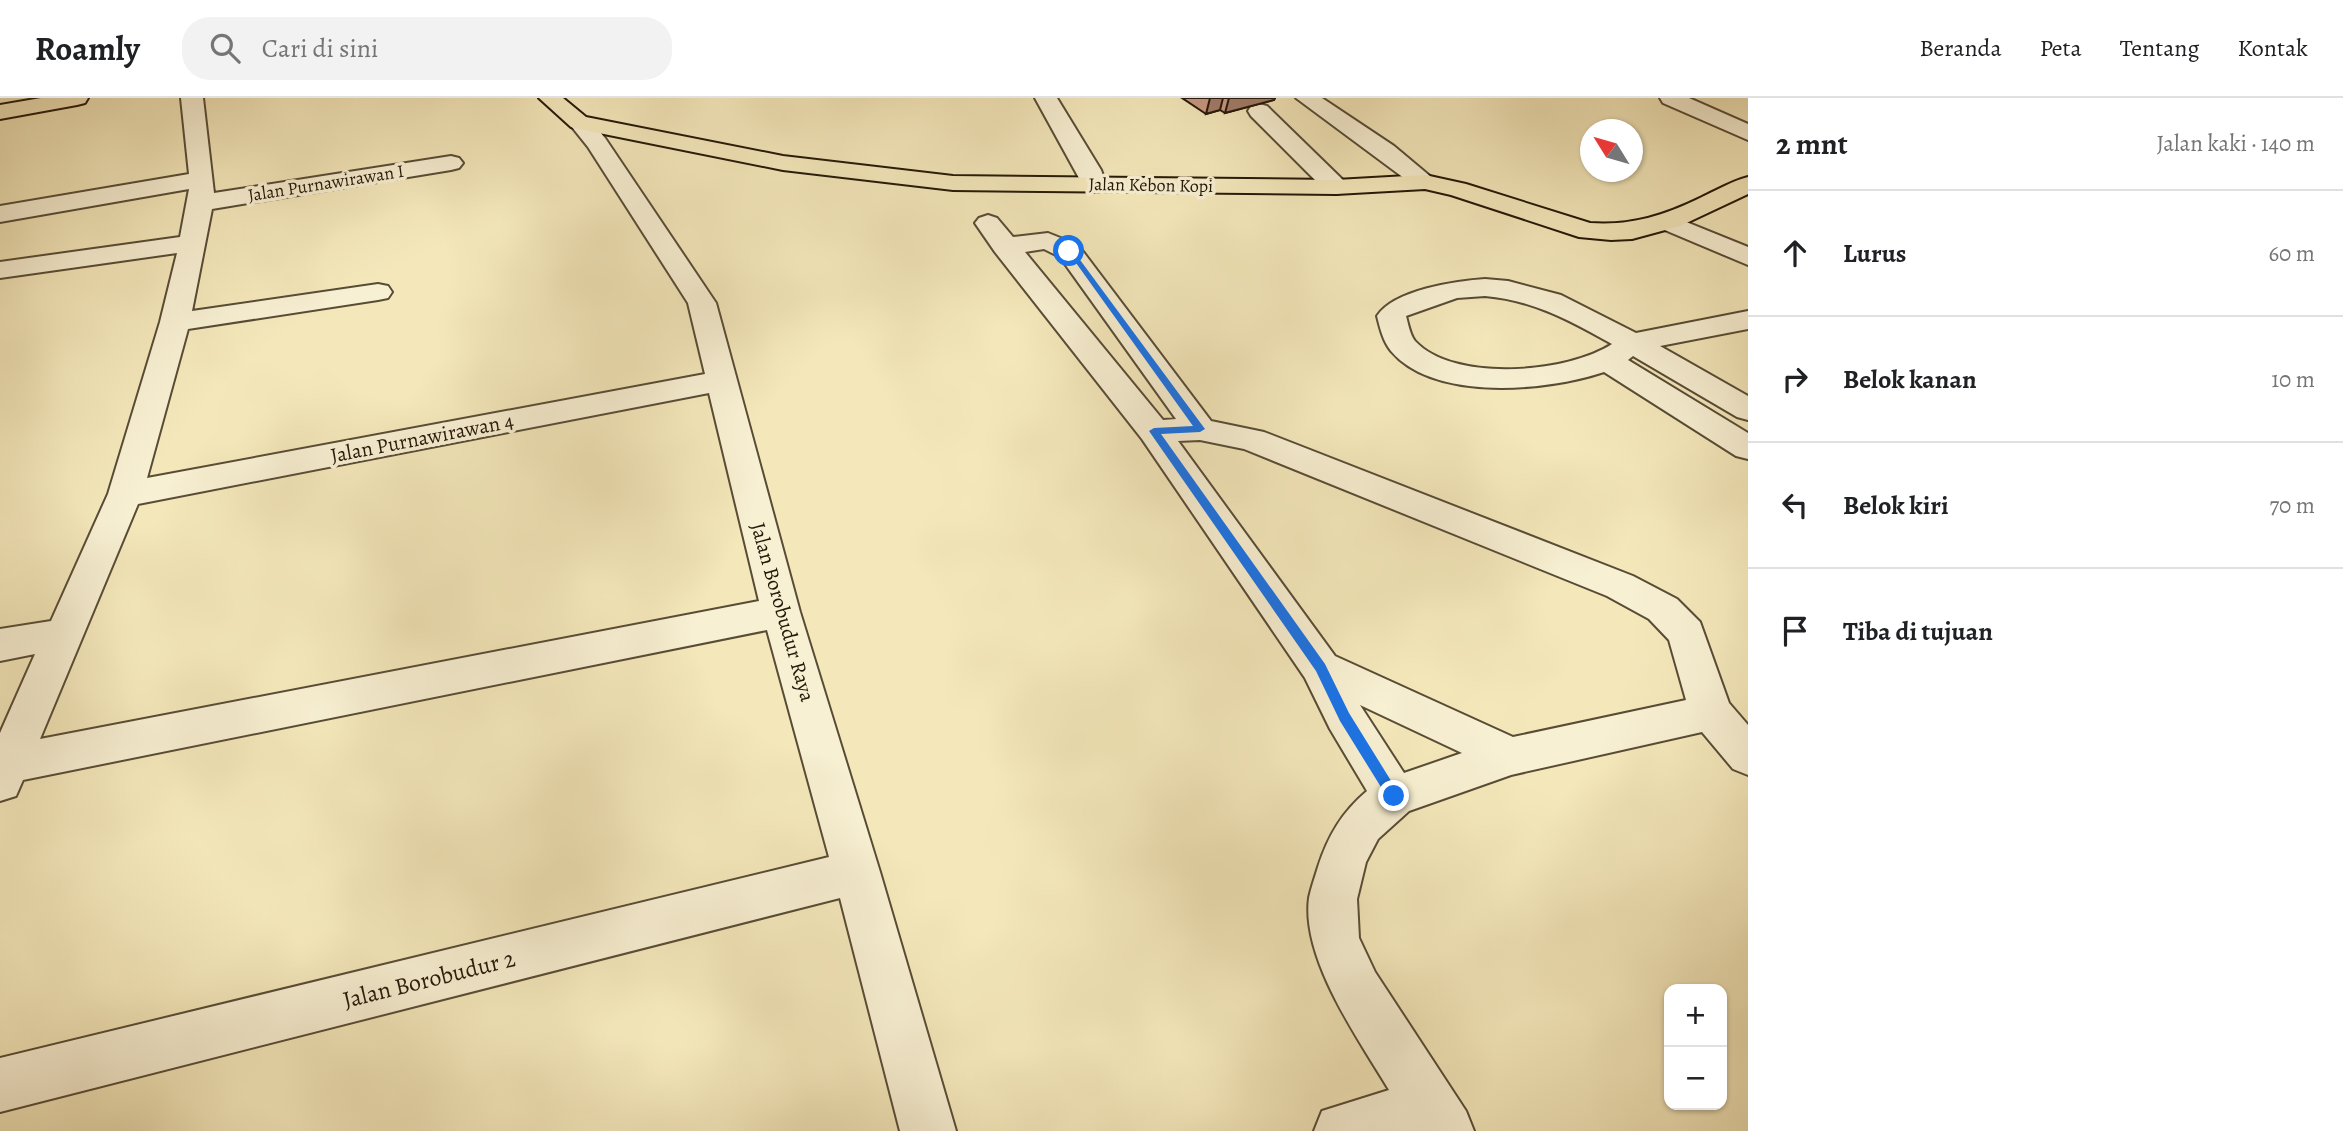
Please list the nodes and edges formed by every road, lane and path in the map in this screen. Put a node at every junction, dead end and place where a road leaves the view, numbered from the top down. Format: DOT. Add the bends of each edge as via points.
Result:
graph roads {
  1 [pos="192,98"];
  2 [pos="550,98"];
  3 [pos="1046,98"];
  4 [pos="1307,98"];
  5 [pos="1671,98"];
  6 [pos="64,99"];
  7 [pos="1259,111"];
  8 [pos="0,112"];
  9 [pos="579,122"];
  10 [pos="1748,133"];
  11 [pos="451,163"];
  12 [pos="1425,182"];
  13 [pos="1094,184"];
  14 [pos="1748,184"];
  15 [pos="1336,187"];
  16 [pos="201,191"];
  17 [pos="0,214"];
  18 [pos="1669,223"];
  19 [pos="193,243"];
  20 [pos="1748,257"];
  21 [pos="0,270"];
  22 [pos="378,292"];
  23 [pos="1116,314"];
  24 [pos="1748,320"];
  25 [pos="1065,321"];
  26 [pos="175,322"];
  27 [pos="1620,352"];
  28 [pos="720,381"];
  29 [pos="1748,410"];
  30 [pos="1200,429"];
  31 [pos="1154,431"];
  32 [pos="1748,448"];
  33 [pos="125,494"];
  34 [pos="781,612"];
  35 [pos="63,634"];
  36 [pos="0,645"];
  37 [pos="1321,668"];
  38 [pos="1711,712"];
  39 [pos="1511,756"];
  40 [pos="1748,756"];
  41 [pos="2,772"];
  42 [pos="1394,796"];
  43 [pos="857,872"];
  44 [pos="0,1085"];
  45 [pos="1437,1118"];
  46 [pos="928,1131"];
  47 [pos="1342,1131"];
  1 -- 16 [label="street"];
  2 -- 9 [label="main road, Jalan Kebon Kopi"];
  3 -- 13 [label="street"];
  4 -- 12 [label="street"];
  5 -- 10 [label="street"];
  6 -- 8 [label="main road"];
  7 -- 15 [label="street"];
  9 -- 13 [label="main road, Jalan Kebon Kopi" via="770,161 850,172 953,183"];
  9 -- 28 [label="street, Jalan Borobudur Raya" via="702,303"];
  11 -- 16 [label="street, Jalan Purnawirawan I"];
  12 -- 15 [label="main road, Jalan Kebon Kopi"];
  12 -- 18 [label="main road, Jalan Kebon Kopi" via="1588,232 1638,232"];
  13 -- 15 [label="main road, Jalan Kebon Kopi"];
  14 -- 18 [label="main road, Jalan Kebon Kopi"];
  16 -- 17 [label="street, Jalan Purnawirawan I"];
  16 -- 19 [label="street"];
  18 -- 20 [label="street"];
  19 -- 21 [label="street"];
  19 -- 26 [label="street"];
  22 -- 26 [label="street"];
  23 -- 25 [label="street"];
  23 -- 25 [label="street" via="1069,251 1048,241 996,234"];
  23 -- 30 [label="street"];
  24 -- 27 [label="street"];
  25 -- 31 [label="street"];
  26 -- 33 [label="street"];
  27 -- 27 [label="street" via="1565,306 1496,287 1461,289 1396,310 1391,316 1401,345 1426,364 1461,373 1546,377"];
  27 -- 29 [label="street"];
  27 -- 32 [label="street"];
  28 -- 33 [label="street, Jalan Purnawirawan 4"];
  28 -- 34 [label="street, Jalan Borobudur Raya"];
  30 -- 31 [label="street"];
  30 -- 38 [label="street" via="1290,454 1620,586 1662,609 1686,633"];
  31 -- 37 [label="street"];
  33 -- 35 [label="street"];
  34 -- 41 [label="street"];
  34 -- 43 [label="street, Jalan Borobudur Raya"];
  35 -- 36 [label="street"];
  35 -- 41 [label="street"];
  37 -- 39 [label="street"];
  37 -- 42 [label="street"];
  38 -- 39 [label="street"];
  38 -- 40 [label="street"];
  39 -- 42 [label="street"];
  42 -- 45 [label="street" via="1362,824 1344,859 1333,899 1335,940 1357,990"];
  43 -- 44 [label="street, Jalan Borobudur 2"];
  43 -- 46 [label="street, Jalan Borobudur Raya"];
  45 -- 47 [label="street"];
}
